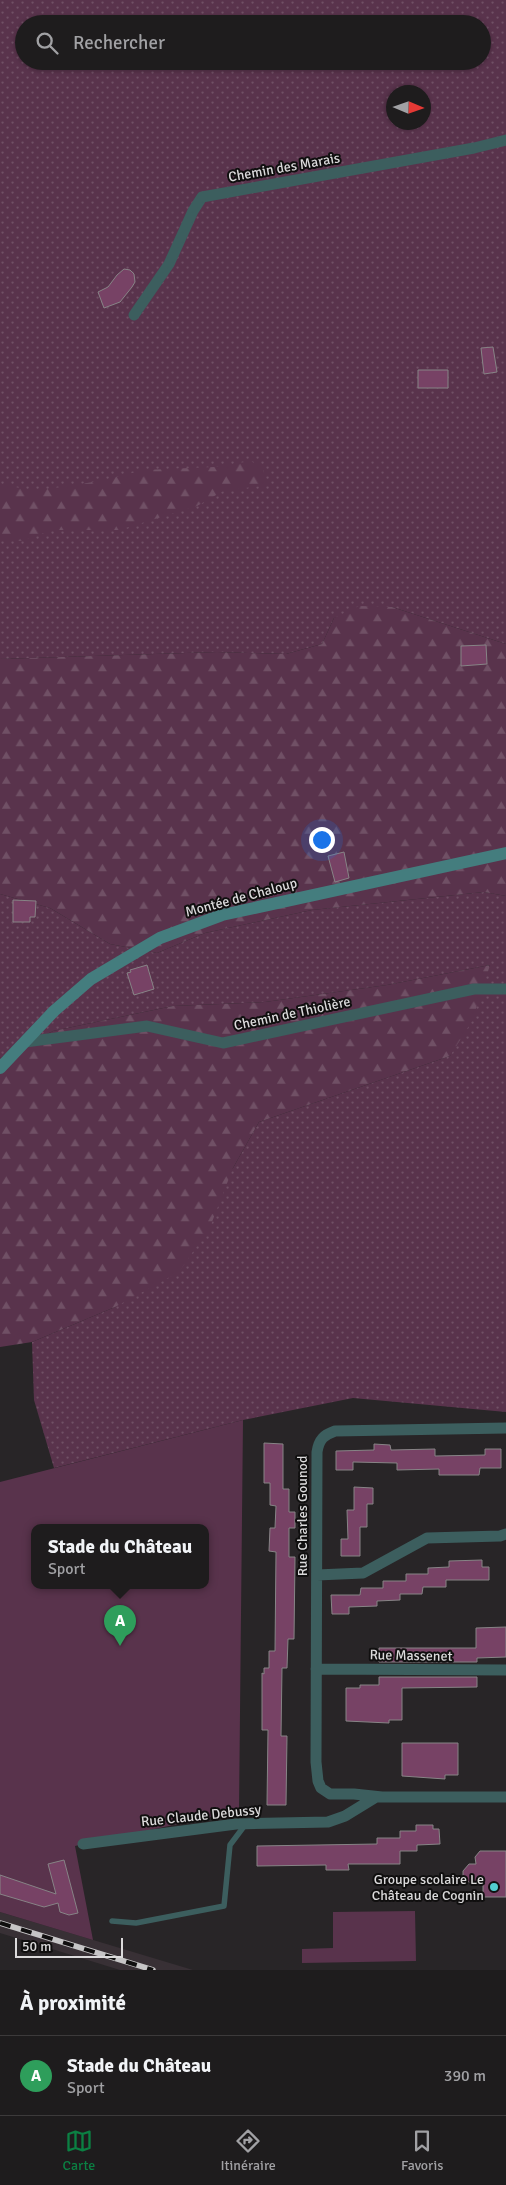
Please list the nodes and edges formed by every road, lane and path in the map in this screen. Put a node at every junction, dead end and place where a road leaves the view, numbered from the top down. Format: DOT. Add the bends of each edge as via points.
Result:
graph roads {
  1 [pos="506,140"];
  2 [pos="134,315"];
  3 [pos="506,853"];
  4 [pos="506,989"];
  5 [pos="25,1042"];
  6 [pos="0,1068"];
  7 [pos="506,1428"];
  8 [pos="506,1534"];
  9 [pos="317,1575"];
  10 [pos="316,1669"];
  11 [pos="506,1670"];
  12 [pos="376,1797"];
  13 [pos="506,1797"];
  14 [pos="246,1823"];
  15 [pos="83,1844"];
  16 [pos="112,1921"];
  1 -- 2 [label="street, Chemin des Marais" via="202,197 169,264"];
  3 -- 5 [label="main road, Montée de Chaloup" via="272,903 189,926 160,938 91,979"];
  4 -- 5 [label="street, Chemin de Thiolière" via="474,989 223,1043 147,1026"];
  5 -- 6 [label="main road, Montée de Chaloup"];
  7 -- 9 [label="street, Rue Charles Gounod" via="342,1430 325,1435 317,1452"];
  8 -- 9 [label="street" via="427,1538 363,1573"];
  9 -- 10 [label="street, Rue Charles Gounod"];
  10 -- 11 [label="street, Rue Massenet"];
  10 -- 12 [label="street, Rue Charles Gounod" via="318,1781 321,1788 330,1794"];
  12 -- 13 [label="street"];
  12 -- 14 [label="street, Rue Claude Debussy" via="345,1816 328,1822"];
  14 -- 15 [label="street, Rue Claude Debussy"];
  14 -- 16 [label="lane" via="230,1845 224,1906 136,1923"];
}
